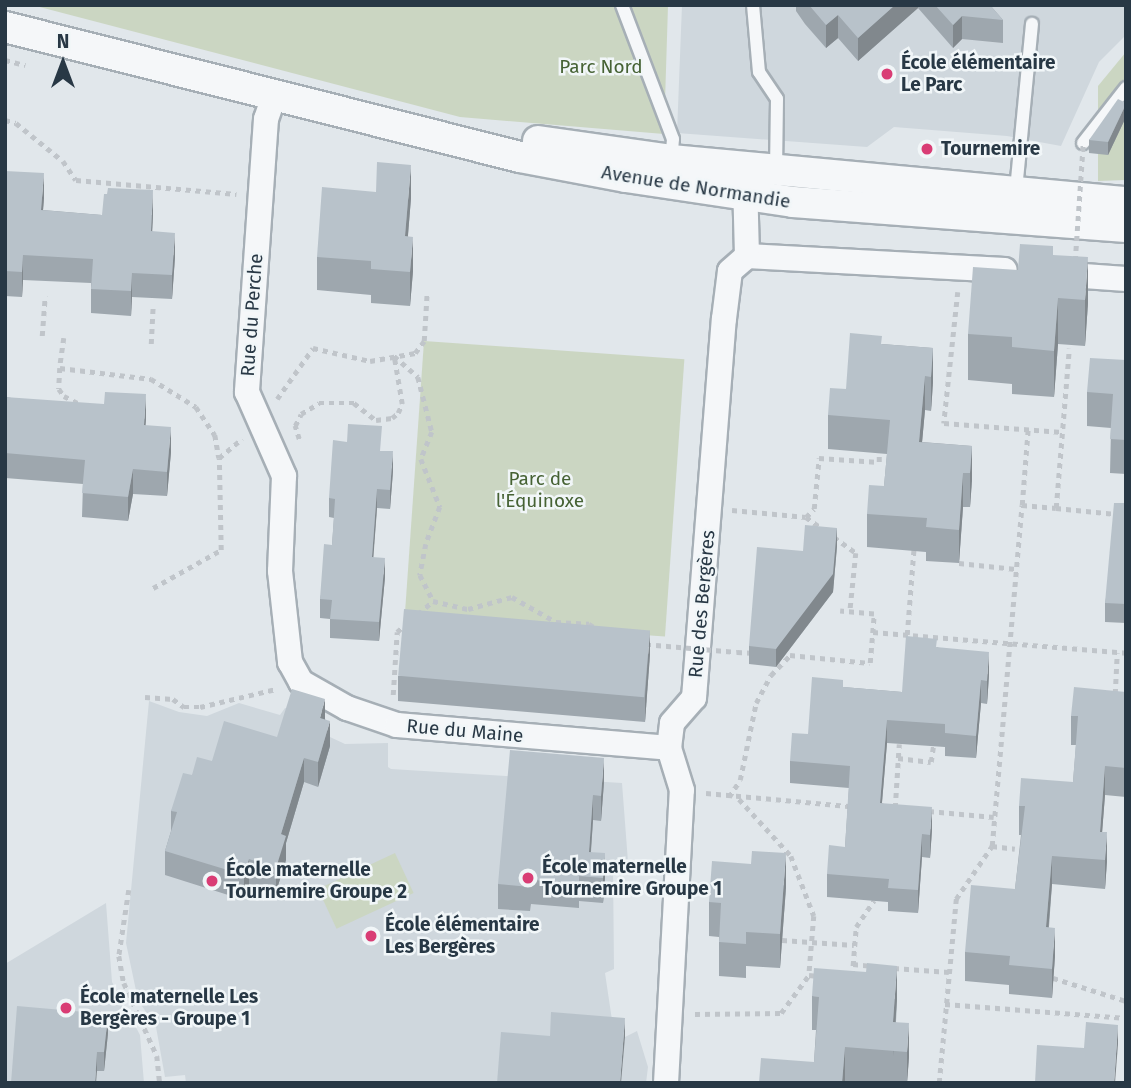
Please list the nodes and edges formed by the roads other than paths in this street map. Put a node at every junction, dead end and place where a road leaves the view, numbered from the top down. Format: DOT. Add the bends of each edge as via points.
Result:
graph roads {
  1 [pos="622,5"];
  2 [pos="753,5"];
  3 [pos="1032,24"];
  4 [pos="5,27"];
  5 [pos="1126,88"];
  6 [pos="274,96"];
  7 [pos="1083,143"];
  8 [pos="671,160"];
  9 [pos="744,166"];
  10 [pos="776,169"];
  11 [pos="1016,190"];
  12 [pos="746,196"];
  13 [pos="1126,202"];
  14 [pos="1126,227"];
  15 [pos="747,256"];
  16 [pos="1126,279"];
  17 [pos="300,682"];
  18 [pos="669,748"];
  19 [pos="666,1083"];
  1 -- 8 [label="lane" via="673,139"];
  2 -- 10 [label="lane" via="759,72 777,99"];
  3 -- 11 [label="lane"];
  4 -- 6 [label="street, Avenue de Normandie"];
  5 -- 7 [label="lane"];
  6 -- 8 [label="street, Avenue de Normandie"];
  6 -- 12 [label="street, Avenue de Normandie" via="520,157"];
  6 -- 17 [label="street, Rue du Perche" via="266,119 247,392 284,476 281,570 290,662"];
  8 -- 9 [label="street, Avenue de Normandie"];
  9 -- 10 [label="street, Avenue de Normandie"];
  9 -- 12 [label="street"];
  10 -- 11 [label="street, Avenue de Normandie"];
  11 -- 13 [label="street, Avenue de Normandie"];
  12 -- 14 [label="street, Avenue de Normandie"];
  12 -- 15 [label="street"];
  15 -- 16 [label="street"];
  15 -- 18 [label="street, Rue des Bergères" via="730,271 694,698 672,723"];
  17 -- 18 [label="street, Rue du Maine" via="347,708 391,723"];
  18 -- 19 [label="street" via="681,790"];
}
